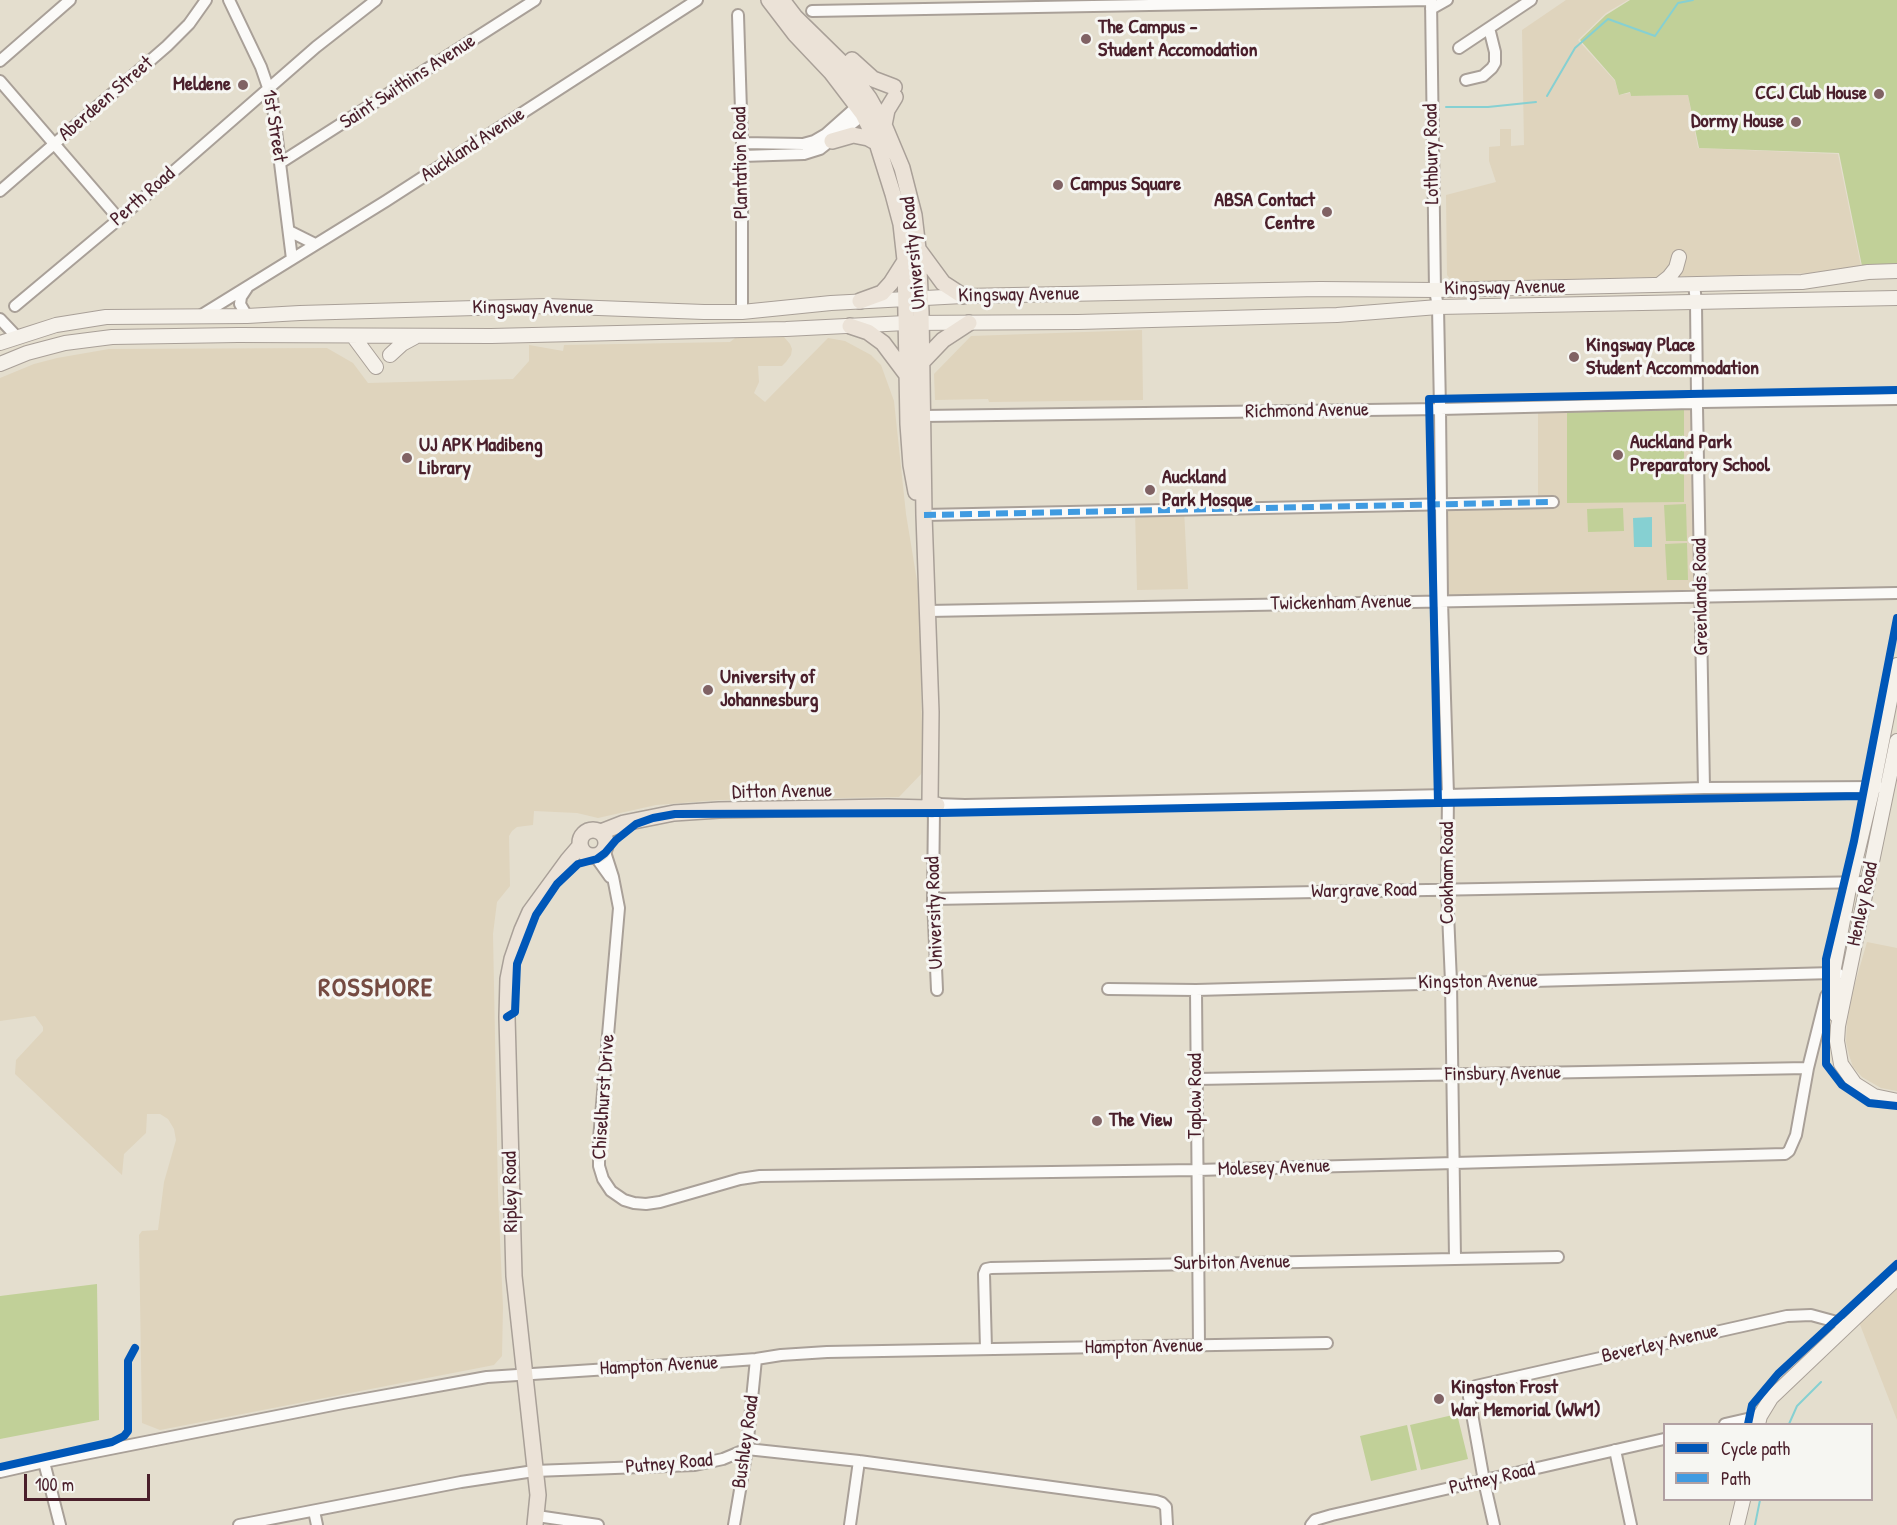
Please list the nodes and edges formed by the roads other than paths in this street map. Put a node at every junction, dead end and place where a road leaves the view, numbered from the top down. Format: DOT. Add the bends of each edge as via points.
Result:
graph roads {
  1 [pos="70,0"];
  2 [pos="206,0"];
  3 [pos="229,0"];
  4 [pos="376,0"];
  5 [pos="535,0"];
  6 [pos="697,0"];
  7 [pos="769,0"];
  8 [pos="782,0"];
  9 [pos="1447,0"];
  10 [pos="1531,0"];
  11 [pos="1431,3"];
  12 [pos="917,5"];
  13 [pos="812,11"];
  14 [pos="738,15"];
  15 [pos="1489,28"];
  16 [pos="824,45"];
  17 [pos="1459,48"];
  18 [pos="0,61"];
  19 [pos="1466,80"];
  20 [pos="0,81"];
  21 [pos="269,87"];
  22 [pos="866,106"];
  23 [pos="884,125"];
  24 [pos="832,141"];
  25 [pos="742,143"];
  26 [pos="877,143"];
  27 [pos="54,144"];
  28 [pos="741,156"];
  29 [pos="280,163"];
  30 [pos="0,191"];
  31 [pos="119,219"];
  32 [pos="289,231"];
  33 [pos="315,244"];
  34 [pos="918,249"];
  35 [pos="1679,257"];
  36 [pos="292,259"];
  37 [pos="905,260"];
  38 [pos="1897,271"];
  39 [pos="1694,284"];
  40 [pos="1659,285"];
  41 [pos="247,288"];
  42 [pos="1435,290"];
  43 [pos="963,296"];
  44 [pos="1897,298"];
  45 [pos="913,299"];
  46 [pos="860,301"];
  47 [pos="1696,302"];
  48 [pos="15,306"];
  49 [pos="1438,307"];
  50 [pos="742,312"];
  51 [pos="200,316"];
  52 [pos="247,316"];
  53 [pos="0,319"];
  54 [pos="914,323"];
  55 [pos="969,323"];
  56 [pos="850,326"];
  57 [pos="353,336"];
  58 [pos="417,336"];
  59 [pos="17,337"];
  60 [pos="0,343"];
  61 [pos="390,355"];
  62 [pos="922,362"];
  63 [pos="0,364"];
  64 [pos="376,367"];
  65 [pos="907,375"];
  66 [pos="1897,399"];
  67 [pos="1697,402"];
  68 [pos="1440,409"];
  69 [pos="923,416"];
  70 [pos="1553,502"];
  71 [pos="1442,504"];
  72 [pos="924,515"];
  73 [pos="925,549"];
  74 [pos="1897,593"];
  75 [pos="1701,596"];
  76 [pos="1442,601"];
  77 [pos="928,611"];
  78 [pos="1897,665"];
  79 [pos="1897,741"];
  80 [pos="1888,786"];
  81 [pos="1873,787"];
  82 [pos="1704,788"];
  83 [pos="1448,795"];
  84 [pos="932,806"];
  85 [pos="595,847"];
  86 [pos="1867,882"];
  87 [pos="1851,883"];
  88 [pos="1447,890"];
  89 [pos="933,899"];
  90 [pos="1848,976"];
  91 [pos="1833,979"];
  92 [pos="1451,982"];
  93 [pos="1108,989"];
  94 [pos="937,990"];
  95 [pos="1196,990"];
  96 [pos="1838,1026"];
  97 [pos="1808,1068"];
  98 [pos="1452,1075"];
  99 [pos="1197,1079"];
  100 [pos="1897,1101"];
  101 [pos="1787,1153"];
  102 [pos="1453,1162"];
  103 [pos="1197,1170"];
  104 [pos="760,1176"];
  105 [pos="1558,1257"];
  106 [pos="1455,1258"];
  107 [pos="1198,1263"];
  108 [pos="1897,1278"];
  109 [pos="1848,1325"];
  110 [pos="1327,1343"];
  111 [pos="1199,1346"];
  112 [pos="986,1349"];
  113 [pos="756,1359"];
  114 [pos="524,1374"];
  115 [pos="1759,1420"];
  116 [pos="1739,1423"];
  117 [pos="1663,1439"];
  118 [pos="747,1449"];
  119 [pos="1615,1450"];
  120 [pos="44,1461"];
  121 [pos="859,1461"];
  122 [pos="534,1471"];
  123 [pos="0,1472"];
  124 [pos="1484,1481"];
  125 [pos="1743,1501"];
  126 [pos="314,1511"];
  127 [pos="536,1521"];
  128 [pos="1315,1522"];
  129 [pos="60,1525"];
  130 [pos="239,1525"];
  131 [pos="317,1525"];
  132 [pos="598,1525"];
  133 [pos="734,1525"];
  134 [pos="850,1525"];
  135 [pos="1167,1525"];
  136 [pos="1494,1525"];
  137 [pos="1631,1525"];
  138 [pos="1737,1525"];
  1 -- 18 [label="street"];
  2 -- 27 [label="street, Aberdeen Street" via="167,46"];
  3 -- 21 [label="street, 1st Street"];
  4 -- 21 [label="street, Perth Road"];
  5 -- 29 [label="street, Saint Swithins Avenue"];
  6 -- 33 [label="street, Auckland Avenue"];
  7 -- 22 [label="main road, University Road" via="789,27"];
  8 -- 16 [label="main road, University Road"];
  9 -- 11 [label="street"];
  10 -- 15 [label="street"];
  11 -- 12 [label="street"];
  11 -- 42 [label="street, Lothbury Road"];
  12 -- 13 [label="street"];
  14 -- 25 [label="street, Plantation Road"];
  15 -- 17 [label="street"];
  15 -- 19 [label="street" via="1495,63 1483,76"];
  16 -- 22 [label="main road, University Road" via="846,67"];
  16 -- 23 [label="main road" via="839,48 866,74 894,92"];
  20 -- 27 [label="street"];
  21 -- 29 [label="street, 1st Street"];
  21 -- 31 [label="street, Perth Road"];
  22 -- 23 [label="main road, University Road"];
  22 -- 24 [label="street"];
  22 -- 25 [label="street" via="814,141"];
  22 -- 26 [label="main road, University Road"];
  23 -- 34 [label="main road, University Road" via="912,202"];
  24 -- 26 [label="main road" via="853,135"];
  24 -- 28 [label="street" via="804,154"];
  25 -- 28 [label="street, Plantation Road"];
  26 -- 37 [label="main road, University Road" via="901,224"];
  27 -- 30 [label="street, Aberdeen Street"];
  27 -- 31 [label="street"];
  28 -- 50 [label="street, Plantation Road"];
  29 -- 32 [label="street, 1st Street"];
  31 -- 48 [label="street, Perth Road"];
  32 -- 33 [label="street"];
  32 -- 36 [label="street, 1st Street"];
  33 -- 36 [label="street, Auckland Avenue"];
  34 -- 43 [label="main road" via="943,283"];
  34 -- 45 [label="main road, University Road"];
  35 -- 40 [label="main road" via="1676,268"];
  36 -- 41 [label="street, Auckland Avenue"];
  37 -- 45 [label="main road, University Road"];
  37 -- 46 [label="main road" via="882,293"];
  38 -- 39 [label="main road, Kingsway Avenue" via="1802,282"];
  39 -- 40 [label="main road, Kingsway Avenue"];
  39 -- 47 [label="street, Greenlands Road"];
  40 -- 42 [label="main road, Kingsway Avenue"];
  41 -- 51 [label="street, Auckland Avenue"];
  41 -- 52 [label="street" via="240,304"];
  42 -- 43 [label="main road, Kingsway Avenue"];
  42 -- 49 [label="street, Lothbury Road"];
  43 -- 45 [label="main road, Kingsway Avenue"];
  44 -- 47 [label="main road, Kingsway Avenue"];
  45 -- 46 [label="main road, Kingsway Avenue"];
  45 -- 54 [label="main road, University Road"];
  46 -- 50 [label="main road, Kingsway Avenue"];
  47 -- 49 [label="main road, Kingsway Avenue"];
  47 -- 67 [label="street, Greenlands Road"];
  49 -- 55 [label="main road, Kingsway Avenue" via="1337,315"];
  49 -- 68 [label="street, Cookham Road"];
  50 -- 52 [label="main road, Kingsway Avenue" via="546,306"];
  51 -- 52 [label="main road, Kingsway Avenue"];
  51 -- 59 [label="main road, Kingsway Avenue" via="88,319"];
  53 -- 59 [label="street"];
  54 -- 55 [label="main road, Kingsway Avenue"];
  54 -- 56 [label="main road, Kingsway Avenue"];
  54 -- 62 [label="main road, University Road"];
  54 -- 65 [label="main road, University Road"];
  55 -- 62 [label="main road" via="943,340"];
  56 -- 58 [label="main road, Kingsway Avenue"];
  56 -- 65 [label="main road" via="883,343"];
  57 -- 58 [label="main road, Kingsway Avenue"];
  57 -- 63 [label="main road, Kingsway Avenue" via="81,339"];
  57 -- 64 [label="main road"];
  58 -- 61 [label="main road"];
  59 -- 60 [label="main road, Kingsway Avenue"];
  62 -- 69 [label="main road, University Road"];
  65 -- 73 [label="main road, University Road" via="910,458"];
  66 -- 67 [label="street, Richmond Avenue"];
  67 -- 68 [label="street, Richmond Avenue"];
  67 -- 75 [label="street, Greenlands Road"];
  68 -- 69 [label="street, Richmond Avenue"];
  68 -- 71 [label="street, Cookham Road"];
  69 -- 72 [label="main road, University Road"];
  70 -- 71 [label="street"];
  71 -- 72 [label="street"];
  71 -- 76 [label="street, Cookham Road"];
  72 -- 73 [label="main road, University Road"];
  73 -- 77 [label="main road, University Road"];
  74 -- 75 [label="street, Twickenham Avenue"];
  75 -- 76 [label="street, Twickenham Avenue"];
  75 -- 82 [label="street, Greenlands Road"];
  76 -- 77 [label="street, Twickenham Avenue"];
  76 -- 83 [label="street, Cookham Road"];
  77 -- 84 [label="main road, University Road"];
  78 -- 81 [label="main road, Henley Road"];
  79 -- 80 [label="main road, Henley Road"];
  80 -- 81 [label="street, Ditton Avenue"];
  80 -- 86 [label="main road, Henley Road"];
  81 -- 82 [label="street, Ditton Avenue"];
  81 -- 87 [label="main road, Henley Road"];
  82 -- 83 [label="street, Ditton Avenue"];
  83 -- 84 [label="street, Ditton Avenue"];
  83 -- 88 [label="street, Cookham Road"];
  84 -- 85 [label="main road, Ditton Avenue" via="665,814 624,823"];
  84 -- 89 [label="street, University Road"];
  85 -- 104 [label="street, Chiselhurst Drive" via="614,882 619,908 598,1139 603,1179 624,1200 646,1204"];
  85 -- 114 [label="main road, Ripley Road" via="568,860 540,896 526,921 508,979 514,1276"];
  86 -- 87 [label="street, Wargrave Road"];
  86 -- 90 [label="main road, Henley Road"];
  87 -- 88 [label="street, Wargrave Road"];
  87 -- 91 [label="main road, Henley Road"];
  88 -- 89 [label="street, Wargrave Road"];
  88 -- 92 [label="street, Cookham Road"];
  89 -- 94 [label="street, University Road"];
  90 -- 91 [label="street, Kingston Avenue"];
  90 -- 96 [label="main road, Henley Road"];
  91 -- 92 [label="street, Kingston Avenue"];
  91 -- 96 [label="main road, Henley Road"];
  91 -- 97 [label="street, Henley Road"];
  92 -- 95 [label="street, Kingston Avenue"];
  92 -- 98 [label="street, Cookham Road"];
  93 -- 95 [label="street, Kingston Avenue"];
  95 -- 99 [label="street, Taplow Road"];
  96 -- 100 [label="main road" via="1839,1057 1848,1076 1868,1093"];
  97 -- 98 [label="street, Finsbury Avenue"];
  97 -- 101 [label="street, Henley Road" via="1796,1135"];
  98 -- 99 [label="street, Finsbury Avenue"];
  98 -- 102 [label="street, Cookham Road"];
  99 -- 103 [label="street, Taplow Road"];
  101 -- 102 [label="street, Molesey Avenue"];
  102 -- 103 [label="street, Molesey Avenue"];
  102 -- 106 [label="street, Cookham Road"];
  103 -- 104 [label="street, Molesey Avenue"];
  103 -- 107 [label="street, Taplow Road"];
  105 -- 106 [label="street, Surbiton Avenue"];
  106 -- 107 [label="street, Surbiton Avenue"];
  107 -- 111 [label="street, Taplow Road"];
  107 -- 112 [label="street, Surbiton Avenue" via="988,1268 984,1274"];
  108 -- 109 [label="main road"];
  109 -- 115 [label="main road" via="1772,1398"];
  109 -- 124 [label="street, Beverley Avenue" via="1811,1315 1787,1316 1472,1388 1468,1397"];
  110 -- 111 [label="street, Hampton Avenue"];
  111 -- 112 [label="street, Hampton Avenue"];
  112 -- 113 [label="street, Hampton Avenue" via="827,1352"];
  113 -- 114 [label="street, Hampton Avenue"];
  113 -- 118 [label="street, Bushley Road"];
  114 -- 120 [label="street, Hampton Avenue" via="444,1383"];
  114 -- 122 [label="main road, Ripley Road"];
  115 -- 116 [label="street"];
  117 -- 119 [label="street, Putney Road"];
  118 -- 121 [label="street, Putney Road"];
  118 -- 122 [label="street, Putney Road" via="695,1465"];
  118 -- 133 [label="street, Bushley Road"];
  119 -- 124 [label="street, Putney Road"];
  119 -- 137 [label="street"];
  120 -- 123 [label="street, Hampton Avenue"];
  120 -- 129 [label="street"];
  121 -- 134 [label="street"];
  121 -- 135 [label="street, Putney Road" via="1156,1501 1165,1504"];
  122 -- 126 [label="street, Putney Road"];
  122 -- 127 [label="main road, Ripley Road"];
  124 -- 128 [label="street, Putney Road"];
  124 -- 136 [label="street"];
  125 -- 138 [label="main road"];
  126 -- 130 [label="street, Putney Road"];
  126 -- 131 [label="street"];
  127 -- 132 [label="street"];
}
